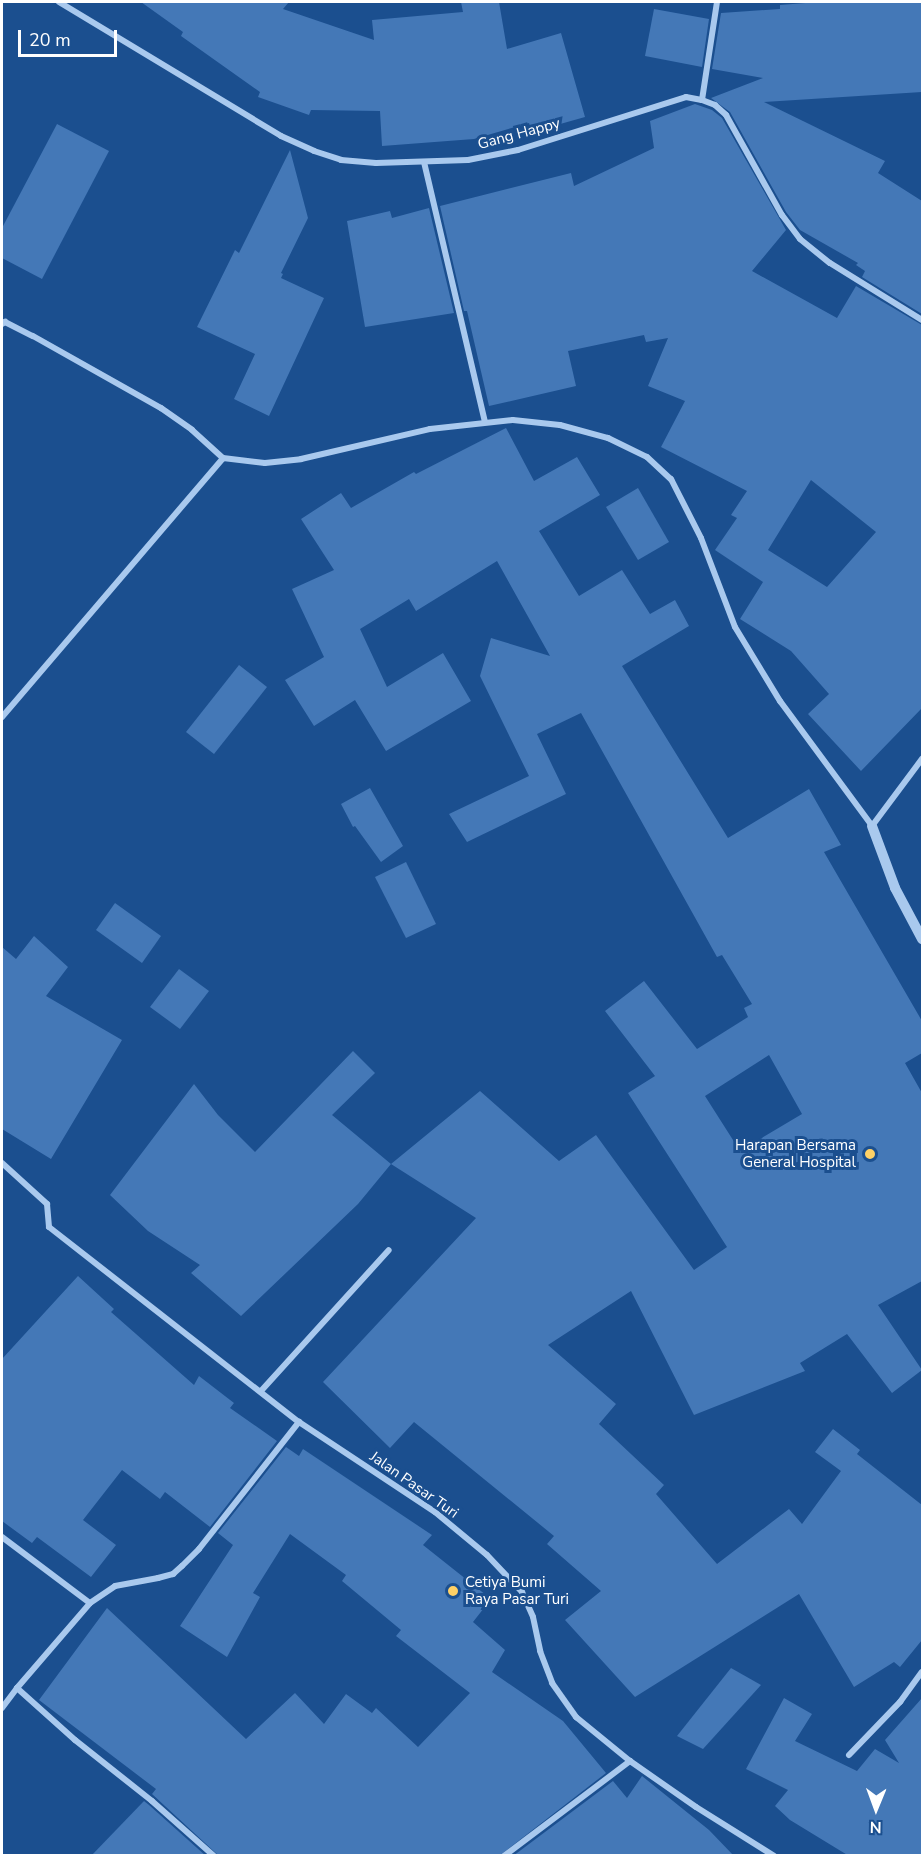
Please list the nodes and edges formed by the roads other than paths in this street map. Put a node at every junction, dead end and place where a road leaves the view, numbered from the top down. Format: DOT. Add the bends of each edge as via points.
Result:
graph roads {
  1 [pos="60,2"];
  2 [pos="717,2"];
  3 [pos="702,100"];
  4 [pos="424,162"];
  5 [pos="922,320"];
  6 [pos="3,321"];
  7 [pos="484,422"];
  8 [pos="223,458"];
  9 [pos="2,717"];
  10 [pos="922,759"];
  11 [pos="872,826"];
  12 [pos="922,939"];
  13 [pos="2,1163"];
  14 [pos="389,1250"];
  15 [pos="261,1391"];
  16 [pos="299,1422"];
  17 [pos="2,1536"];
  18 [pos="90,1602"];
  19 [pos="922,1672"];
  20 [pos="17,1688"];
  21 [pos="2,1708"];
  22 [pos="849,1755"];
  23 [pos="630,1761"];
  24 [pos="214,1856"];
  25 [pos="504,1856"];
  26 [pos="774,1856"];
  1 -- 4 [label="street, Gang Happy" via="281,136 314,151 341,160"];
  2 -- 3 [label="street"];
  3 -- 4 [label="street, Gang Happy" via="686,97 518,150 468,160"];
  3 -- 5 [label="street" via="715,105 726,116 782,215 800,239 830,263"];
  4 -- 7 [label="street"];
  6 -- 8 [label="street" via="161,408 192,429"];
  7 -- 8 [label="street" via="430,429 301,459 265,463"];
  7 -- 11 [label="street" via="513,420 560,425 608,438 647,457 671,479 701,538 735,627 780,701"];
  8 -- 9 [label="street"];
  10 -- 11 [label="street"];
  11 -- 12 [label="street" via="896,888"];
  13 -- 15 [label="street, Jalan Pasar Turi" via="47,1204 49,1227"];
  14 -- 15 [label="street"];
  15 -- 16 [label="street, Jalan Pasar Turi"];
  16 -- 18 [label="street" via="199,1549 173,1574 115,1586"];
  16 -- 23 [label="street, Jalan Pasar Turi" via="435,1512 488,1555 522,1592 552,1683 576,1717"];
  17 -- 18 [label="street"];
  18 -- 20 [label="street"];
  19 -- 22 [label="street" via="900,1702"];
  20 -- 21 [label="street"];
  20 -- 24 [label="street"];
  23 -- 25 [label="street"];
  23 -- 26 [label="street, Jalan Pasar Turi"];
}
